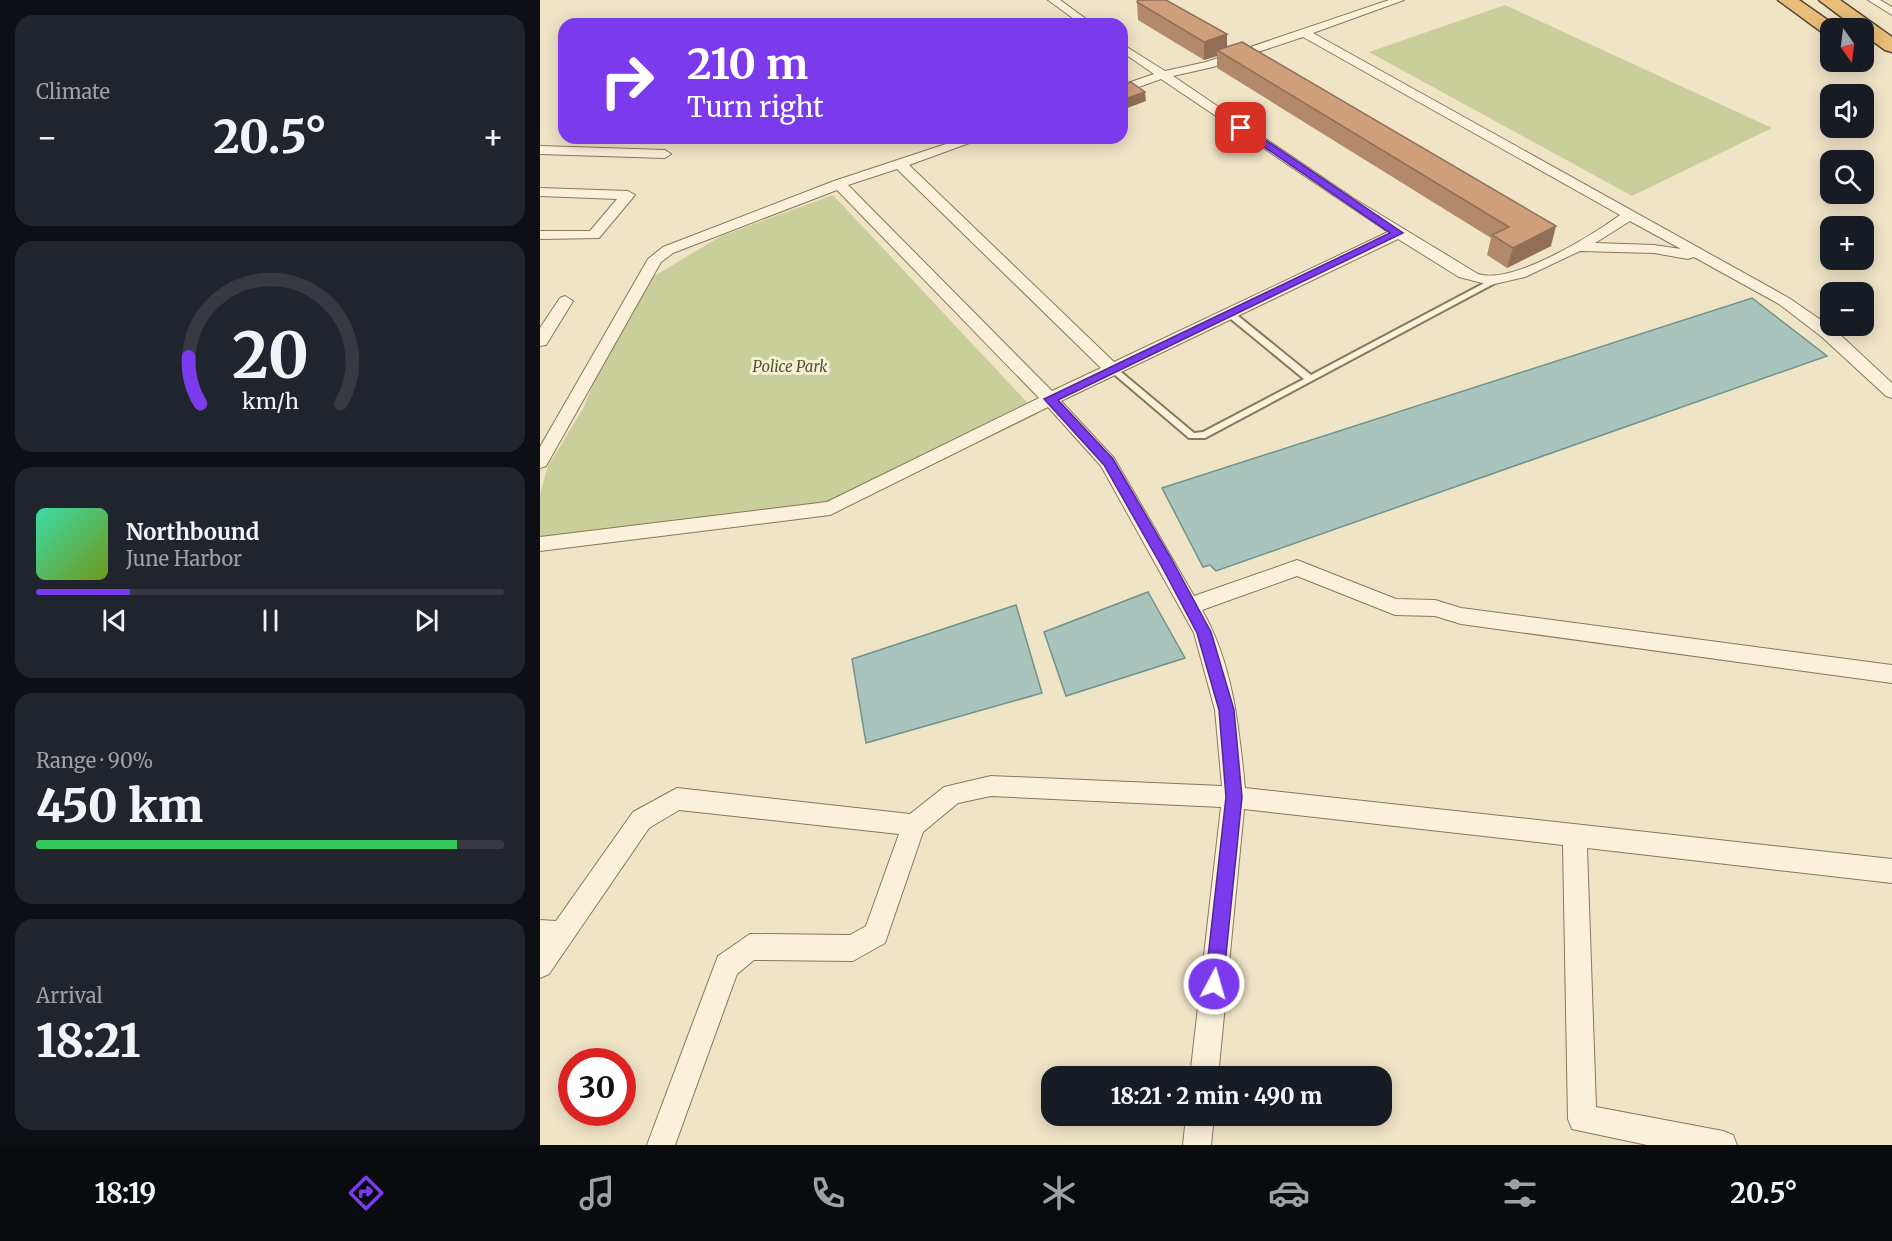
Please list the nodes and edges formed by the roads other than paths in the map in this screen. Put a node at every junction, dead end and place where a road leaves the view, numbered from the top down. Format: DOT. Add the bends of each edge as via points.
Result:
graph roads {
  1 [pos="1053,0"];
  2 [pos="1351,0"];
  3 [pos="1399,0"];
  4 [pos="1787,0"];
  5 [pos="1811,0"];
  6 [pos="1828,0"];
  7 [pos="1844,0"];
  8 [pos="1873,0"];
  9 [pos="1370,9"];
  10 [pos="1892,12"];
  11 [pos="1079,18"];
  12 [pos="1837,18"];
  13 [pos="1820,22"];
  14 [pos="1892,32"];
  15 [pos="1305,33"];
  16 [pos="1874,44"];
  17 [pos="1128,51"];
  18 [pos="1891,54"];
  19 [pos="1163,75"];
  20 [pos="1128,87"];
  21 [pos="959,144"];
  22 [pos="540,150"];
  23 [pos="665,154"];
  24 [pos="900,164"];
  25 [pos="839,184"];
  26 [pos="540,192"];
  27 [pos="1628,216"];
  28 [pos="1398,233"];
  29 [pos="540,235"];
  30 [pos="1577,247"];
  31 [pos="1704,258"];
  32 [pos="1493,282"];
  33 [pos="565,302"];
  34 [pos="1229,313"];
  35 [pos="540,341"];
  36 [pos="1112,369"];
  37 [pos="1310,379"];
  38 [pos="1892,392"];
  39 [pos="1050,399"];
  40 [pos="540,462"];
  41 [pos="540,544"];
  42 [pos="1190,606"];
  43 [pos="1892,674"];
  44 [pos="1234,797"];
  45 [pos="914,825"];
  46 [pos="1575,835"];
  47 [pos="1892,871"];
  48 [pos="551,933"];
  49 [pos="540,964"];
  50 [pos="1205,1066"];
  51 [pos="1199,1126"];
  52 [pos="661,1145"];
  53 [pos="1197,1145"];
  54 [pos="1723,1145"];
  1 -- 11 [label="street"];
  2 -- 9 [label="street"];
  3 -- 9 [label="street"];
  4 -- 13 [label="highway"];
  5 -- 12 [label="highway"];
  6 -- 18 [label="highway"];
  7 -- 14 [label="highway"];
  8 -- 10 [label="street"];
  9 -- 15 [label="street"];
  15 -- 19 [label="street" via="1209,65"];
  15 -- 27 [label="street"];
  16 -- 18 [label="highway"];
  17 -- 19 [label="street"];
  19 -- 20 [label="street"];
  19 -- 28 [label="street"];
  21 -- 24 [label="street"];
  22 -- 23 [label="street"];
  24 -- 25 [label="street"];
  24 -- 36 [label="street"];
  25 -- 39 [label="street"];
  25 -- 40 [label="street" via="668,249 655,259"];
  26 -- 29 [label="street" via="628,195 594,235"];
  27 -- 30 [label="street"];
  27 -- 31 [label="street"];
  28 -- 32 [label="street" via="1477,280"];
  28 -- 34 [label="street"];
  30 -- 31 [label="street" via="1654,249"];
  30 -- 32 [label="street"];
  31 -- 38 [label="street" via="1784,301 1828,333"];
  32 -- 37 [label="lane"];
  33 -- 35 [label="street"];
  34 -- 36 [label="street"];
  34 -- 37 [label="lane"];
  36 -- 37 [label="lane" via="1192,436 1205,435"];
  36 -- 39 [label="street"];
  39 -- 41 [label="street" via="830,508"];
  39 -- 42 [label="street" via="1108,462"];
  42 -- 43 [label="street" via="1297,568 1395,607 1435,608 1461,616"];
  42 -- 44 [label="street" via="1204,632 1226,710"];
  44 -- 45 [label="street" via="991,786 952,794"];
  44 -- 46 [label="street"];
  44 -- 50 [label="street"];
  45 -- 48 [label="street" via="678,799 640,820"];
  45 -- 52 [label="street" via="876,934 853,948 750,947 728,965"];
  46 -- 47 [label="street"];
  46 -- 54 [label="street" via="1582,1119"];
  48 -- 49 [label="street"];
  51 -- 53 [label="street"];
}
